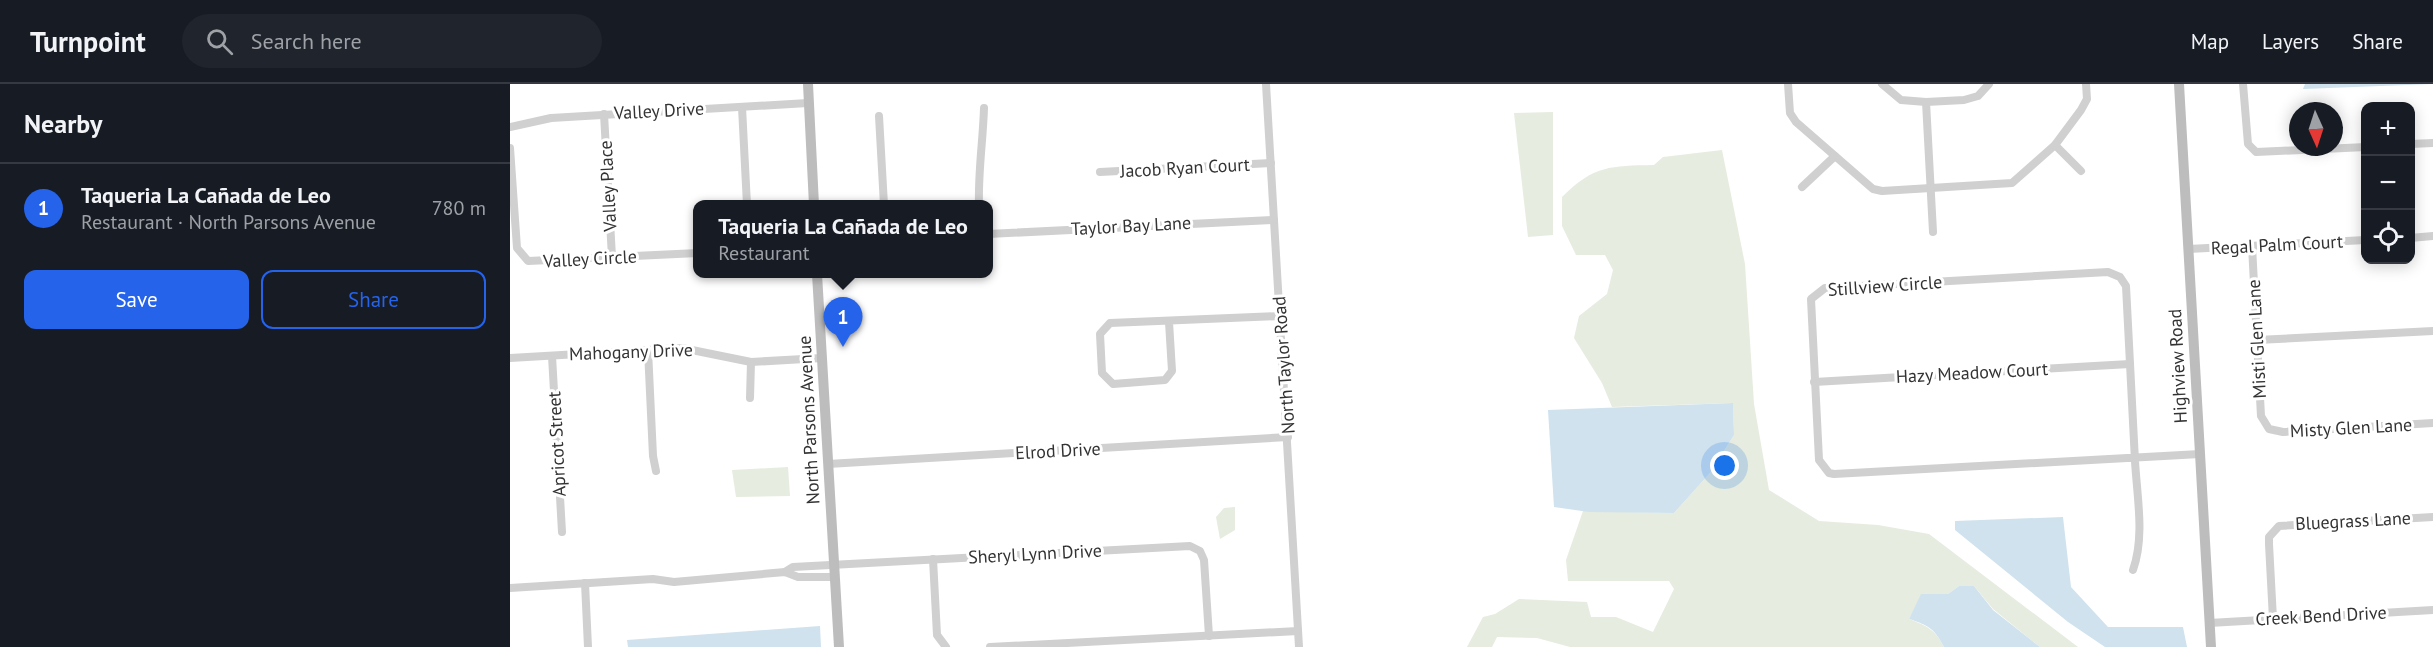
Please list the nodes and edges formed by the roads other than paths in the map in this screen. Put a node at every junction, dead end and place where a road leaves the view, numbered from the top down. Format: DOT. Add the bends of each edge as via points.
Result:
graph roads {
  1 [pos="808,84"];
  2 [pos="1266,84"];
  3 [pos="1788,84"];
  4 [pos="1882,84"];
  5 [pos="1989,84"];
  6 [pos="2086,84"];
  7 [pos="2179,84"];
  8 [pos="2243,84"];
  9 [pos="1926,102"];
  10 [pos="808,103"];
  11 [pos="742,107"];
  12 [pos="984,108"];
  13 [pos="604,114"];
  14 [pos="879,117"];
  15 [pos="510,128"];
  16 [pos="2433,143"];
  17 [pos="2415,144"];
  18 [pos="2055,145"];
  19 [pos="2361,147"];
  20 [pos="510,148"];
  21 [pos="1835,156"];
  22 [pos="1271,163"];
  23 [pos="2081,171"];
  24 [pos="1100,172"];
  25 [pos="1802,187"];
  26 [pos="1931,189"];
  27 [pos="747,200"];
  28 [pos="813,200"];
  29 [pos="884,200"];
  30 [pos="979,200"];
  31 [pos="1274,220"];
  32 [pos="1933,232"];
  33 [pos="993,234"];
  34 [pos="2433,236"];
  35 [pos="2415,238"];
  36 [pos="2361,240"];
  37 [pos="2252,246"];
  38 [pos="2188,249"];
  39 [pos="693,253"];
  40 [pos="612,257"];
  41 [pos="817,278"];
  42 [pos="1280,316"];
  43 [pos="1169,322"];
  44 [pos="2433,331"];
  45 [pos="2257,340"];
  46 [pos="648,350"];
  47 [pos="552,356"];
  48 [pos="510,358"];
  49 [pos="822,358"];
  50 [pos="751,362"];
  51 [pos="2130,364"];
  52 [pos="1814,382"];
  53 [pos="750,398"];
  54 [pos="2433,423"];
  55 [pos="2269,429"];
  56 [pos="1288,437"];
  57 [pos="2200,454"];
  58 [pos="2135,457"];
  59 [pos="828,464"];
  60 [pos="656,471"];
  61 [pos="2433,517"];
  62 [pos="562,532"];
  63 [pos="933,559"];
  64 [pos="834,565"];
  65 [pos="2133,570"];
  66 [pos="784,572"];
  67 [pos="835,577"];
  68 [pos="585,584"];
  69 [pos="510,588"];
  70 [pos="2433,610"];
  71 [pos="2273,619"];
  72 [pos="2209,623"];
  73 [pos="1298,631"];
  74 [pos="1209,636"];
  75 [pos="588,647"];
  76 [pos="838,647"];
  77 [pos="946,647"];
  78 [pos="990,647"];
  79 [pos="1299,647"];
  80 [pos="2211,647"];
  1 -- 10 [label="street"];
  2 -- 22 [label="street, North Taylor Road"];
  3 -- 21 [label="street" via="1790,113"];
  4 -- 9 [label="street" via="1902,100"];
  5 -- 9 [label="street" via="1978,96 1964,100"];
  6 -- 18 [label="street" via="2087,99 2081,111"];
  7 -- 38 [label="street, Highview Road"];
  8 -- 19 [label="street" via="2248,144 2256,152"];
  9 -- 26 [label="street"];
  10 -- 11 [label="street, Valley Drive"];
  10 -- 28 [label="street"];
  11 -- 13 [label="street, Valley Drive"];
  11 -- 27 [label="street"];
  12 -- 30 [label="street" via="983,147 977,168"];
  13 -- 15 [label="street, Valley Drive" via="551,118"];
  13 -- 40 [label="street, Valley Place"];
  14 -- 29 [label="street"];
  16 -- 17 [label="street"];
  18 -- 23 [label="street"];
  18 -- 26 [label="street" via="2012,183"];
  20 -- 40 [label="street, Valley Circle" via="519,254 534,262"];
  21 -- 25 [label="street"];
  21 -- 26 [label="street" via="1873,189"];
  22 -- 24 [label="street, Jacob Ryan Court"];
  22 -- 31 [label="street, North Taylor Road"];
  26 -- 32 [label="street"];
  31 -- 33 [label="street, Taylor Bay Lane"];
  31 -- 42 [label="street, North Taylor Road"];
  34 -- 35 [label="street"];
  36 -- 37 [label="street, Regal Palm Court"];
  37 -- 38 [label="street, Regal Palm Court"];
  37 -- 45 [label="street, Misti Glen Lane"];
  38 -- 57 [label="street, Highview Road"];
  39 -- 40 [label="street, Valley Circle"];
  41 -- 49 [label="street, North Parsons Avenue"];
  42 -- 43 [label="street"];
  42 -- 56 [label="street, North Taylor Road"];
  43 -- 43 [label="street" via="1120,322 1105,326 1100,334 1105,378 1113,384 1165,380 1172,371"];
  44 -- 45 [label="street"];
  45 -- 55 [label="street, Misti Glen Lane" via="2261,416"];
  46 -- 47 [label="street, Mahogany Drive"];
  46 -- 50 [label="street, Mahogany Drive" via="700,349"];
  46 -- 60 [label="street"];
  47 -- 48 [label="street, Mahogany Drive"];
  47 -- 62 [label="street, Apricot Street"];
  49 -- 50 [label="street, Mahogany Drive"];
  49 -- 59 [label="street, North Parsons Avenue"];
  50 -- 53 [label="street"];
  51 -- 52 [label="street, Hazy Meadow Court"];
  51 -- 52 [label="street, Stillview Circle" via="2126,286 2115,274 1837,287 1819,290 1811,298"];
  51 -- 58 [label="street, Stillview Circle"];
  52 -- 58 [label="street, Stillview Circle" via="1819,460 1829,473"];
  54 -- 55 [label="street, Misty Glen Lane" via="2283,432"];
  56 -- 59 [label="street, Elrod Drive"];
  56 -- 73 [label="street, North Taylor Road"];
  57 -- 58 [label="street, Stillview Circle"];
  57 -- 72 [label="street, Highview Road"];
  58 -- 65 [label="street" via="2140,550"];
  59 -- 64 [label="street, North Parsons Avenue"];
  61 -- 71 [label="street, Bluegrass Lane" via="2289,524 2274,530 2269,544"];
  63 -- 64 [label="street, Sheryl Lynn Drive"];
  63 -- 74 [label="street, Sheryl Lynn Drive" via="1190,546 1200,551 1204,560"];
  63 -- 77 [label="street" via="937,635"];
  64 -- 66 [label="street, Sheryl Lynn Drive" via="793,567"];
  64 -- 67 [label="street, North Parsons Avenue"];
  66 -- 67 [label="street, Sheryl Lynn Drive" via="798,577"];
  66 -- 68 [label="street, Sheryl Lynn Drive" via="674,582 653,579"];
  67 -- 76 [label="street, North Parsons Avenue"];
  68 -- 69 [label="street, Sheryl Lynn Drive"];
  68 -- 75 [label="street"];
  70 -- 71 [label="street, Creek Bend Drive"];
  71 -- 72 [label="street, Creek Bend Drive"];
  72 -- 80 [label="street, Highview Road"];
  73 -- 74 [label="street"];
  73 -- 79 [label="street, North Taylor Road"];
  74 -- 78 [label="street"];
}
